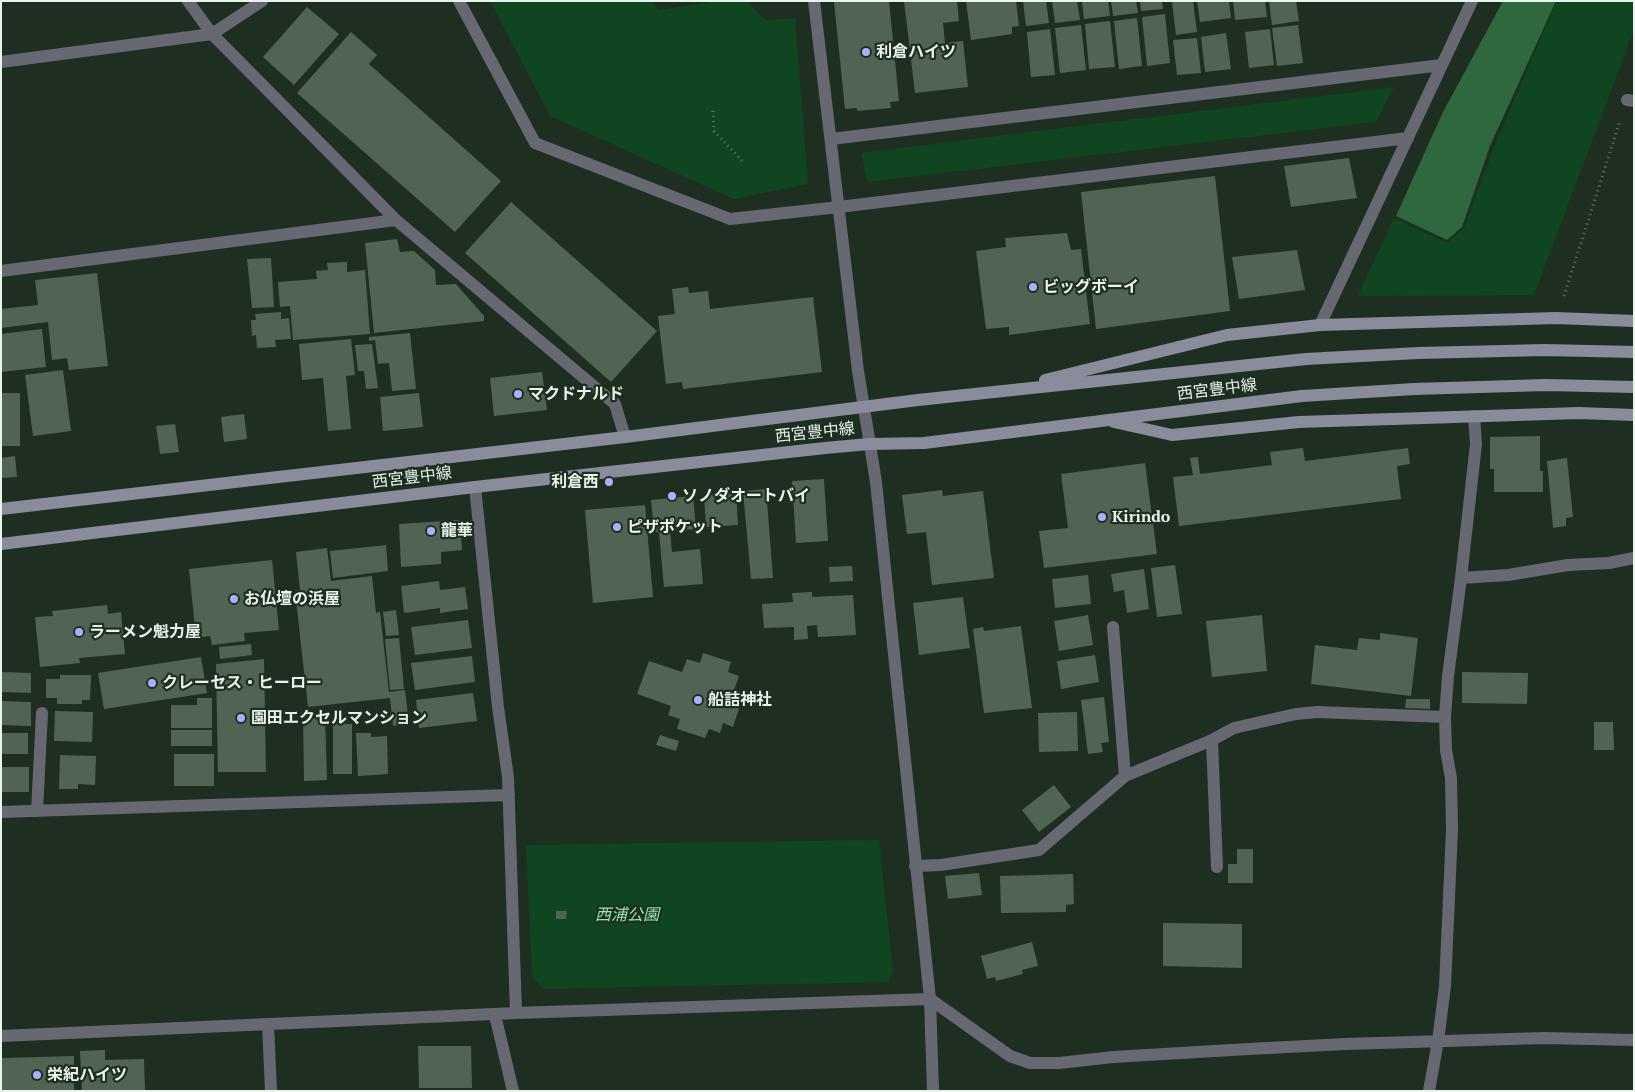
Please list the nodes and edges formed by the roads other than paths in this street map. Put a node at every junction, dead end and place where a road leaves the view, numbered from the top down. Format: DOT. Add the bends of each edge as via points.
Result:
graph roads {
  1 [pos="188,1"];
  2 [pos="262,1"];
  3 [pos="459,1"];
  4 [pos="814,1"];
  5 [pos="1472,1"];
  6 [pos="212,34"];
  7 [pos="1,62"];
  8 [pos="1442,65"];
  9 [pos="1408,138"];
  10 [pos="831,139"];
  11 [pos="839,207"];
  12 [pos="396,220"];
  13 [pos="1,271"];
  14 [pos="1634,321"];
  15 [pos="1320,325"];
  16 [pos="1634,352"];
  17 [pos="1634,387"];
  18 [pos="998,391"];
  19 [pos="863,406"];
  20 [pos="1634,415"];
  21 [pos="1474,416"];
  22 [pos="1105,420"];
  23 [pos="625,437"];
  24 [pos="869,444"];
  25 [pos="475,487"];
  26 [pos="1,509"];
  27 [pos="1,544"];
  28 [pos="1634,558"];
  29 [pos="1461,578"];
  30 [pos="1113,627"];
  31 [pos="42,713"];
  32 [pos="1445,717"];
  33 [pos="1212,740"];
  34 [pos="1125,776"];
  35 [pos="509,795"];
  36 [pos="37,811"];
  37 [pos="1,812"];
  38 [pos="915,866"];
  39 [pos="1217,867"];
  40 [pos="930,999"];
  41 [pos="516,1013"];
  42 [pos="495,1015"];
  43 [pos="268,1024"];
  44 [pos="1,1036"];
  45 [pos="1634,1040"];
  46 [pos="1438,1041"];
  47 [pos="271,1091"];
  48 [pos="514,1091"];
  49 [pos="933,1091"];
  50 [pos="1430,1091"];
  1 -- 6 [label="street"];
  2 -- 6 [label="street"];
  3 -- 11 [label="street" via="535,143 730,219"];
  4 -- 10 [label="street"];
  5 -- 8 [label="street"];
  6 -- 7 [label="street"];
  6 -- 12 [label="street"];
  8 -- 9 [label="street"];
  8 -- 10 [label="street"];
  9 -- 11 [label="street"];
  9 -- 15 [label="street"];
  10 -- 11 [label="street"];
  11 -- 19 [label="street"];
  12 -- 13 [label="street"];
  12 -- 23 [label="street" via="615,404"];
  14 -- 15 [label="main road" via="1556,318"];
  15 -- 18 [label="main road" via="1227,335"];
  16 -- 18 [label="main road, 西宮豊中線" via="1545,350 1306,359"];
  17 -- 22 [label="main road, 西宮豊中線" via="1546,385 1377,391 1302,396"];
  18 -- 19 [label="main road, 西宮豊中線"];
  19 -- 23 [label="main road, 西宮豊中線"];
  19 -- 24 [label="street"];
  20 -- 21 [label="main road"];
  21 -- 22 [label="main road" via="1299,422 1172,435"];
  21 -- 29 [label="street" via="1476,444"];
  22 -- 24 [label="main road, 西宮豊中線" via="924,443"];
  23 -- 26 [label="main road, 西宮豊中線"];
  24 -- 25 [label="main road, 西宮豊中線"];
  24 -- 38 [label="street" via="876,482"];
  25 -- 27 [label="main road, 西宮豊中線"];
  25 -- 35 [label="street"];
  28 -- 29 [label="street"];
  29 -- 32 [label="street"];
  30 -- 34 [label="street"];
  31 -- 36 [label="street"];
  32 -- 33 [label="street" via="1296,714 1234,728"];
  32 -- 46 [label="street" via="1452,829 1445,986"];
  33 -- 34 [label="street"];
  33 -- 39 [label="street"];
  34 -- 38 [label="street" via="1039,850"];
  35 -- 36 [label="street"];
  35 -- 41 [label="street"];
  36 -- 37 [label="street"];
  38 -- 40 [label="street"];
  40 -- 41 [label="street"];
  40 -- 46 [label="street" via="1010,1056 1030,1064 1249,1049"];
  40 -- 49 [label="street"];
  41 -- 42 [label="street"];
  42 -- 43 [label="street"];
  42 -- 48 [label="street"];
  43 -- 44 [label="street"];
  43 -- 47 [label="street"];
  45 -- 46 [label="street"];
  46 -- 50 [label="street"];
}
